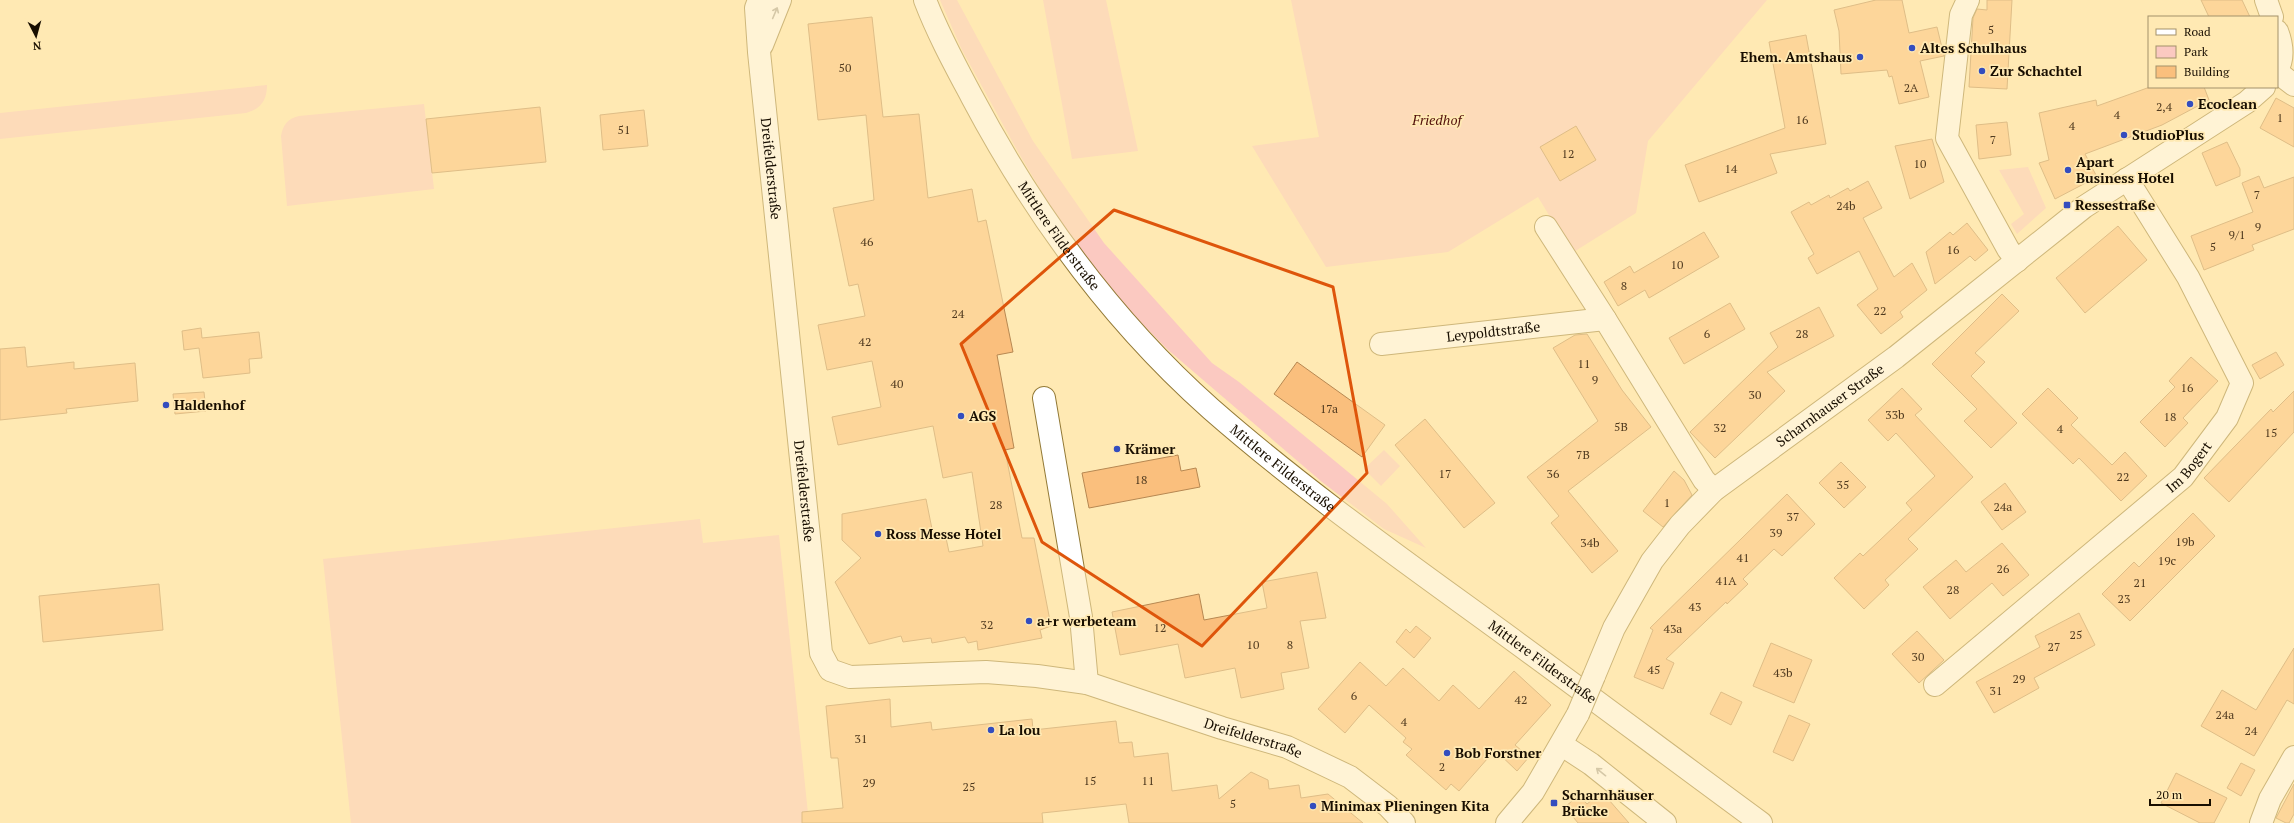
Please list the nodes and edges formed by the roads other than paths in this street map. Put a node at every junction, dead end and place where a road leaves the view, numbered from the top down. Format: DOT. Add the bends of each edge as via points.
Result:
graph roads {
  1 [pos="759,0"];
  2 [pos="780,0"];
  3 [pos="925,0"];
  4 [pos="1968,0"];
  5 [pos="2266,0"];
  6 [pos="2272,16"];
  7 [pos="2278,35"];
  8 [pos="759,52"];
  9 [pos="2278,69"];
  10 [pos="2278,72"];
  11 [pos="2294,85"];
  12 [pos="2263,88"];
  13 [pos="2127,179"];
  14 [pos="1546,227"];
  15 [pos="2017,261"];
  16 [pos="1605,319"];
  17 [pos="1381,344"];
  18 [pos="1044,398"];
  19 [pos="1714,490"];
  20 [pos="1087,683"];
  21 [pos="1935,685"];
  22 [pos="1562,745"];
  23 [pos="2294,757"];
  24 [pos="1404,823"];
  25 [pos="1507,823"];
  26 [pos="1665,823"];
  27 [pos="1761,823"];
  28 [pos="2261,823"];
  1 -- 8 [label="street, Dreifelderstraße" via="756,8"];
  8 -- 2 [label="street, Dreifelderstraße, one-way"];
  3 -- 27 [label="street, Mittlere Filderstraße" via="950,56 995,141 1051,227 1154,353 1209,407 1306,489"];
  4 -- 15 [label="street" via="1961,15 1946,138"];
  5 -- 6 [label="street"];
  7 -- 9 [label="street" via="2282,51"];
  8 -- 20 [label="street, Dreifelderstraße" via="821,653 830,670 850,677 986,672"];
  10 -- 11 [label="street"];
  12 -- 13 [label="street, Scharnhauser Straße" via="2247,102"];
  13 -- 15 [label="street, Scharnhauser Straße" via="2084,207"];
  13 -- 21 [label="street, Im Bogert" via="2188,277 2242,383 2227,418 2182,477"];
  14 -- 16 [label="street"];
  15 -- 19 [label="street, Scharnhauser Straße" via="1896,357"];
  16 -- 17 [label="street, Leypoldtstraße"];
  16 -- 19 [label="street" via="1704,480"];
  18 -- 20 [label="street" via="1081,617"];
  19 -- 22 [label="street, Scharnhauser Straße, bridge" via="1680,525 1652,561 1614,628 1578,714"];
  20 -- 24 [label="street, Dreifelderstraße" via="1215,726 1287,746 1350,777 1388,806"];
  22 -- 25 [label="street, Scharnhauser Straße" via="1533,792"];
  26 -- 22 [label="street, one-way" via="1591,764"];
  23 -- 28 [label="street" via="2270,799"];
}
